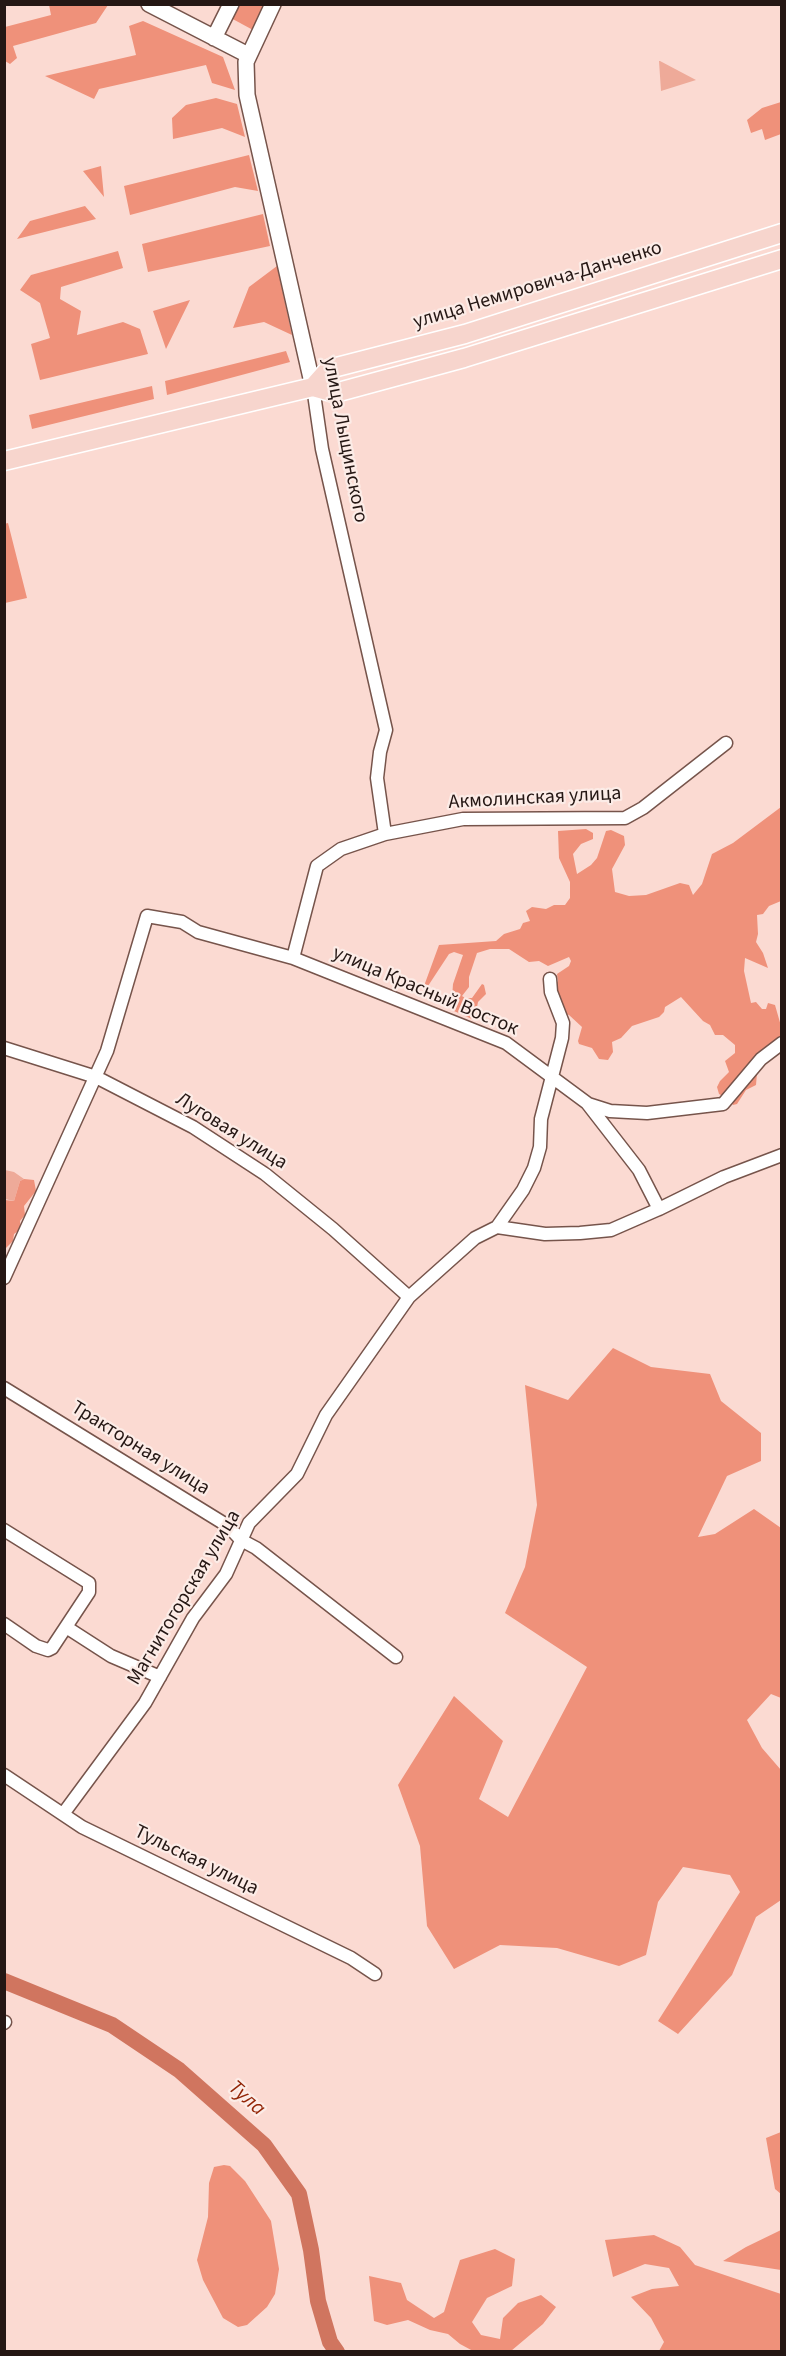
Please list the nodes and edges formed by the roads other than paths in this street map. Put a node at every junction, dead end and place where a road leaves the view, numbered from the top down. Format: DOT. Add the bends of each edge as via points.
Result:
graph roads {
  1 [pos="149,4"];
  2 [pos="231,4"];
  3 [pos="273,4"];
  4 [pos="214,38"];
  5 [pos="248,55"];
  6 [pos="782,233"];
  7 [pos="782,259"];
  8 [pos="313,387"];
  9 [pos="4,461"];
  10 [pos="726,743"];
  11 [pos="386,834"];
  12 [pos="294,958"];
  13 [pos="550,979"];
  14 [pos="782,1043"];
  15 [pos="4,1048"];
  16 [pos="96,1077"];
  17 [pos="551,1077"];
  18 [pos="586,1103"];
  19 [pos="782,1155"];
  20 [pos="659,1209"];
  21 [pos="497,1227"];
  22 [pos="4,1278"];
  23 [pos="409,1297"];
  24 [pos="4,1388"];
  25 [pos="4,1530"];
  26 [pos="241,1540"];
  27 [pos="4,1624"];
  28 [pos="66,1627"];
  29 [pos="396,1657"];
  30 [pos="160,1677"];
  31 [pos="4,1775"];
  32 [pos="63,1814"];
  33 [pos="375,1974"];
  1 -- 4 [label="street"];
  2 -- 4 [label="street"];
  3 -- 5 [label="street"];
  4 -- 5 [label="street"];
  5 -- 8 [label="street, улица Лыщинского" via="244,71 247,95"];
  6 -- 8 [label="main road, улица Немировича-Данченко" via="465,334 329,369"];
  7 -- 8 [label="main road, улица Немировича-Данченко" via="464,358 335,393"];
  8 -- 9 [label="main road, улица Немировича-Данченко"];
  8 -- 11 [label="street, улица Лыщинского" via="321,449 386,730 377,778"];
  10 -- 11 [label="street, Акмолинская улица" via="625,818 463,819"];
  11 -- 12 [label="street, Акмолинская улица" via="341,849 317,866"];
  12 -- 16 [label="street, улица Красный Восток" via="198,933 182,922 147,916 108,1051"];
  12 -- 17 [label="street, улица Красный Восток" via="506,1043"];
  13 -- 17 [label="street" via="563,1023"];
  14 -- 18 [label="street" via="761,1059 723,1104 647,1113 610,1112"];
  15 -- 16 [label="street, Луговая улица"];
  16 -- 22 [label="street"];
  16 -- 23 [label="street, Луговая улица" via="193,1127 265,1174"];
  17 -- 18 [label="street, улица Красный Восток"];
  17 -- 21 [label="street" via="534,1168 524,1190"];
  18 -- 20 [label="street, улица Красный Восток" via="639,1170"];
  19 -- 20 [label="street" via="724,1177"];
  20 -- 21 [label="street" via="610,1230 545,1234"];
  21 -- 23 [label="street, Магнитогорская улица" via="475,1238"];
  23 -- 26 [label="street, Магнитогорская улица" via="326,1415 297,1474 249,1523"];
  24 -- 26 [label="street, Тракторная улица" via="228,1526"];
  25 -- 28 [label="street" via="89,1583 89,1592"];
  26 -- 29 [label="street, Тракторная улица"];
  26 -- 30 [label="street, Магнитогорская улица" via="226,1574 193,1618"];
  27 -- 28 [label="street" via="48,1650"];
  28 -- 30 [label="street" via="111,1656"];
  30 -- 32 [label="street, Магнитогорская улица" via="145,1704"];
  31 -- 32 [label="street, Тульская улица"];
  32 -- 33 [label="street, Тульская улица" via="82,1827 351,1958"];
}
